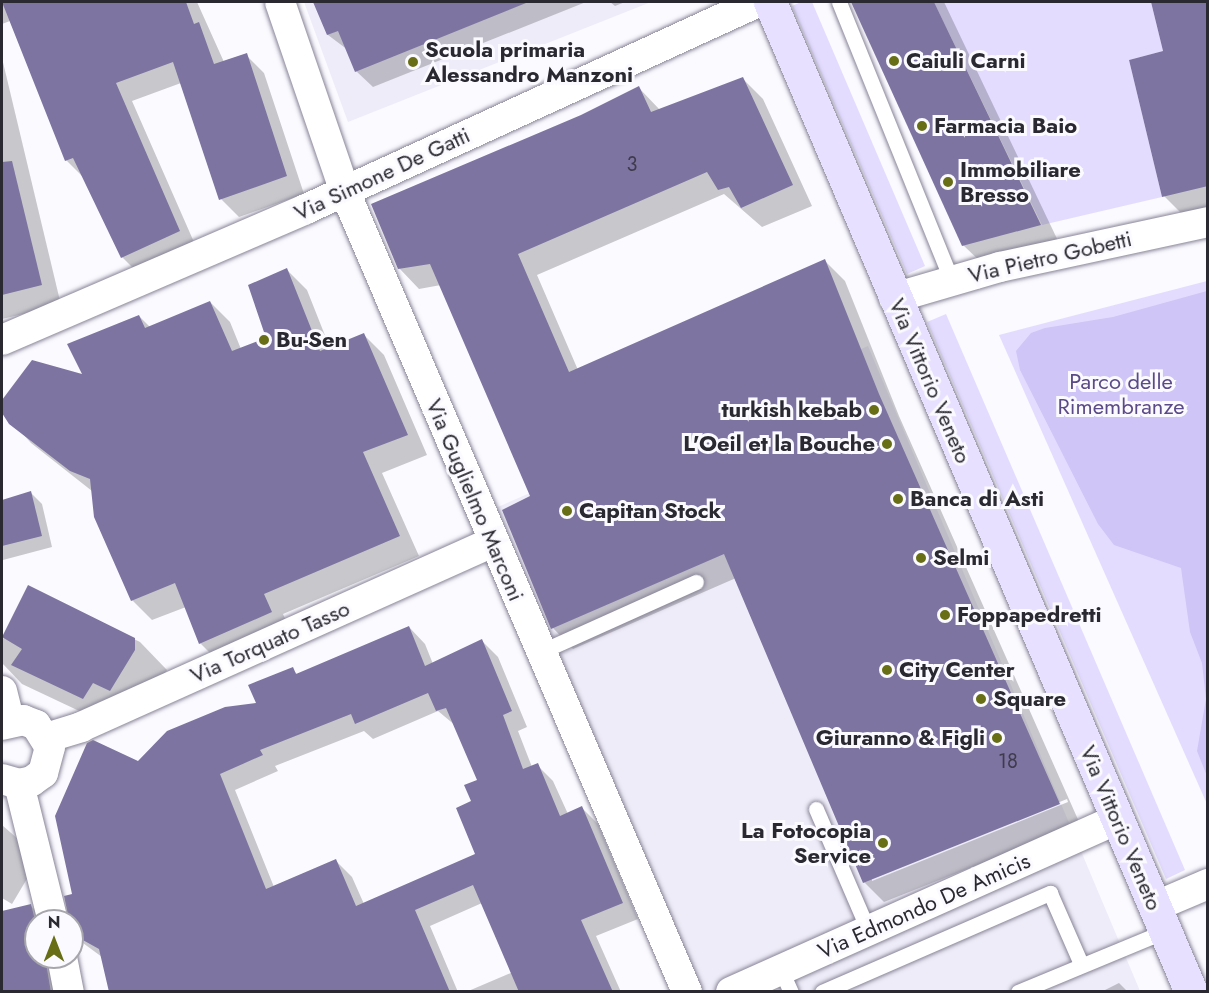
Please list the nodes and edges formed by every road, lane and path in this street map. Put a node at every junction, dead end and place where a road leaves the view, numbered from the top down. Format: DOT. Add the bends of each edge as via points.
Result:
graph roads {
  1 [pos="280,2"];
  2 [pos="758,2"];
  3 [pos="770,2"];
  4 [pos="839,2"];
  5 [pos="345,192"];
  6 [pos="1208,222"];
  7 [pos="951,279"];
  8 [pos="894,298"];
  9 [pos="2,340"];
  10 [pos="492,542"];
  11 [pos="696,582"];
  12 [pos="540,652"];
  13 [pos="2,691"];
  14 [pos="5,723"];
  15 [pos="46,738"];
  16 [pos="10,782"];
  17 [pos="816,809"];
  18 [pos="1117,819"];
  19 [pos="1208,884"];
  20 [pos="49,909"];
  21 [pos="1160,919"];
  22 [pos="868,930"];
  23 [pos="1082,964"];
  24 [pos="64,969"];
  25 [pos="786,981"];
  26 [pos="69,992"];
  27 [pos="687,992"];
  28 [pos="731,992"];
  29 [pos="822,992"];
  30 [pos="1018,992"];
  31 [pos="1191,992"];
  1 -- 5 [label="street, Via Guglielmo Marconi"];
  2 -- 5 [label="street, Via Simone De Gatti"];
  3 -- 8 [label="main road, Via Vittorio Veneto"];
  4 -- 7 [label="lane"];
  5 -- 9 [label="street, Via Simone De Gatti"];
  5 -- 10 [label="street, Via Guglielmo Marconi"];
  6 -- 7 [label="street, Via Pietro Gobetti"];
  7 -- 8 [label="street, Via Pietro Gobetti"];
  8 -- 18 [label="main road, Via Vittorio Veneto"];
  10 -- 12 [label="street, Via Guglielmo Marconi"];
  10 -- 15 [label="street, Via Torquato Tasso" via="81,727"];
  11 -- 12 [label="lane"];
  12 -- 27 [label="street, Via Guglielmo Marconi"];
  13 -- 14 [label="street"];
  14 -- 15 [label="street" via="36,725"];
  15 -- 16 [label="street" via="49,761 42,773 32,781"];
  16 -- 20 [label="street"];
  17 -- 22 [label="lane"];
  18 -- 21 [label="main road, Via Vittorio Veneto"];
  18 -- 22 [label="street, Via Edmondo De Amicis"];
  19 -- 21 [label="street"];
  21 -- 23 [label="lane"];
  21 -- 31 [label="main road, Via Vittorio Veneto"];
  22 -- 25 [label="street, Via Edmondo De Amicis"];
  23 -- 29 [label="lane" via="1050,893"];
  23 -- 30 [label="lane"];
  24 -- 26 [label="street"];
  25 -- 28 [label="street, Via Edmondo De Amicis"];
}
